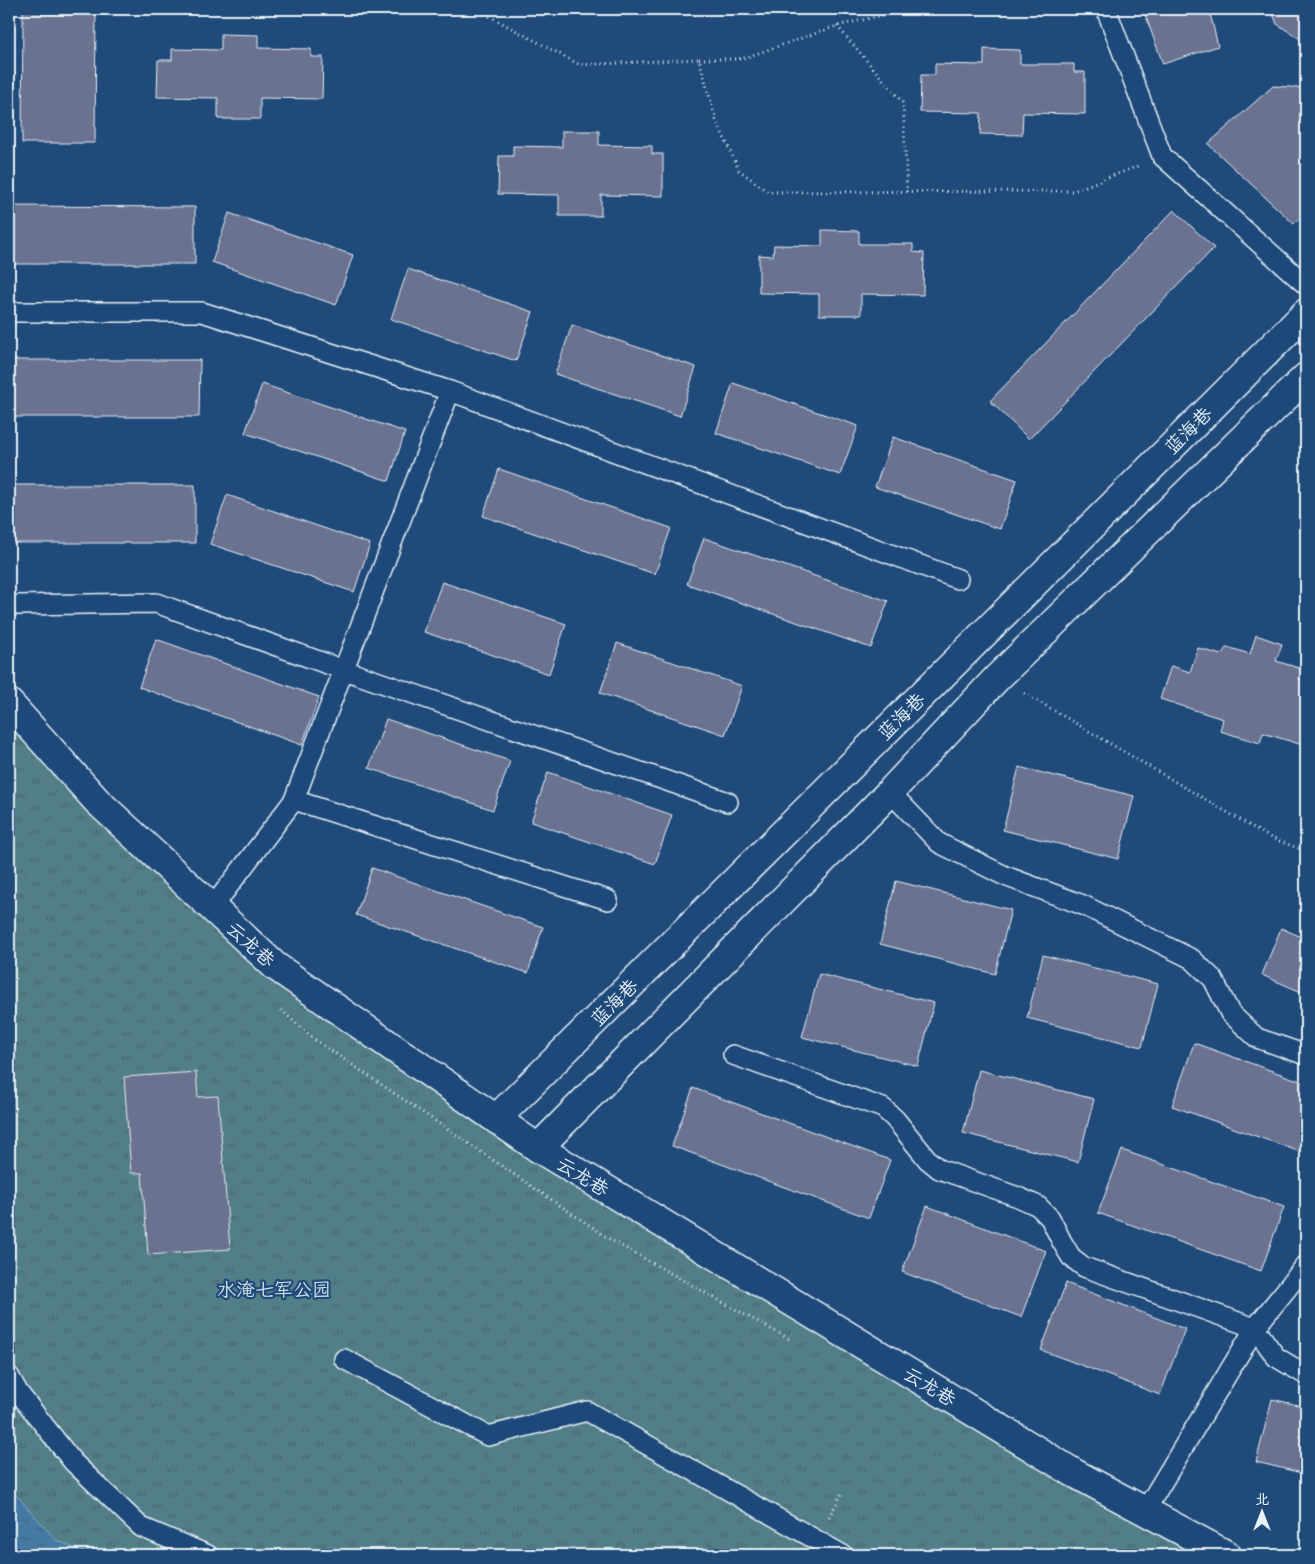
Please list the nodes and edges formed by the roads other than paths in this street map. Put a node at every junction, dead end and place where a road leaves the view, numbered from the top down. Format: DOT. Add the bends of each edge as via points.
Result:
graph roads {
  1 [pos="1106,9"];
  2 [pos="1306,285"];
  3 [pos="9,312"];
  4 [pos="1306,313"];
  5 [pos="1306,377"];
  6 [pos="450,391"];
  7 [pos="958,579"];
  8 [pos="17,604"];
  9 [pos="344,670"];
  10 [pos="9,703"];
  11 [pos="21,725"];
  12 [pos="890,792"];
  13 [pos="294,800"];
  14 [pos="728,802"];
  15 [pos="608,900"];
  16 [pos="212,908"];
  17 [pos="733,1055"];
  18 [pos="1306,1055"];
  19 [pos="496,1119"];
  20 [pos="538,1148"];
  21 [pos="1306,1266"];
  22 [pos="1255,1328"];
  23 [pos="344,1359"];
  24 [pos="1306,1375"];
  25 [pos="9,1376"];
  26 [pos="1145,1511"];
  27 [pos="208,1555"];
  28 [pos="842,1555"];
  29 [pos="1227,1555"];
  1 -- 2 [label="lane" via="1162,156"];
  3 -- 6 [label="lane" via="202,312"];
  4 -- 19 [label="street, 蓝海巷"];
  5 -- 12 [label="street" via="997,678"];
  6 -- 7 [label="lane"];
  6 -- 9 [label="lane"];
  8 -- 9 [label="lane" via="156,603"];
  9 -- 13 [label="lane"];
  9 -- 14 [label="lane"];
  10 -- 11 [label="street, 云龙巷"];
  11 -- 16 [label="street, 云龙巷" via="96,801"];
  12 -- 18 [label="lane" via="938,843 1005,876 1083,905 1192,959 1213,979 1230,1013 1257,1038"];
  12 -- 20 [label="street"];
  13 -- 15 [label="lane"];
  13 -- 16 [label="lane"];
  16 -- 19 [label="street, 云龙巷" via="274,966"];
  17 -- 22 [label="lane" via="883,1108 939,1169 1038,1206 1050,1218 1071,1257 1084,1268"];
  19 -- 20 [label="street, 云龙巷"];
  20 -- 26 [label="street, 云龙巷" via="1074,1473"];
  21 -- 22 [label="lane"];
  22 -- 24 [label="lane" via="1276,1357"];
  22 -- 26 [label="lane"];
  23 -- 28 [label="lane" via="488,1436 587,1411"];
  25 -- 27 [label="lane" via="73,1462 141,1527"];
  26 -- 29 [label="street, 云龙巷"];
}
